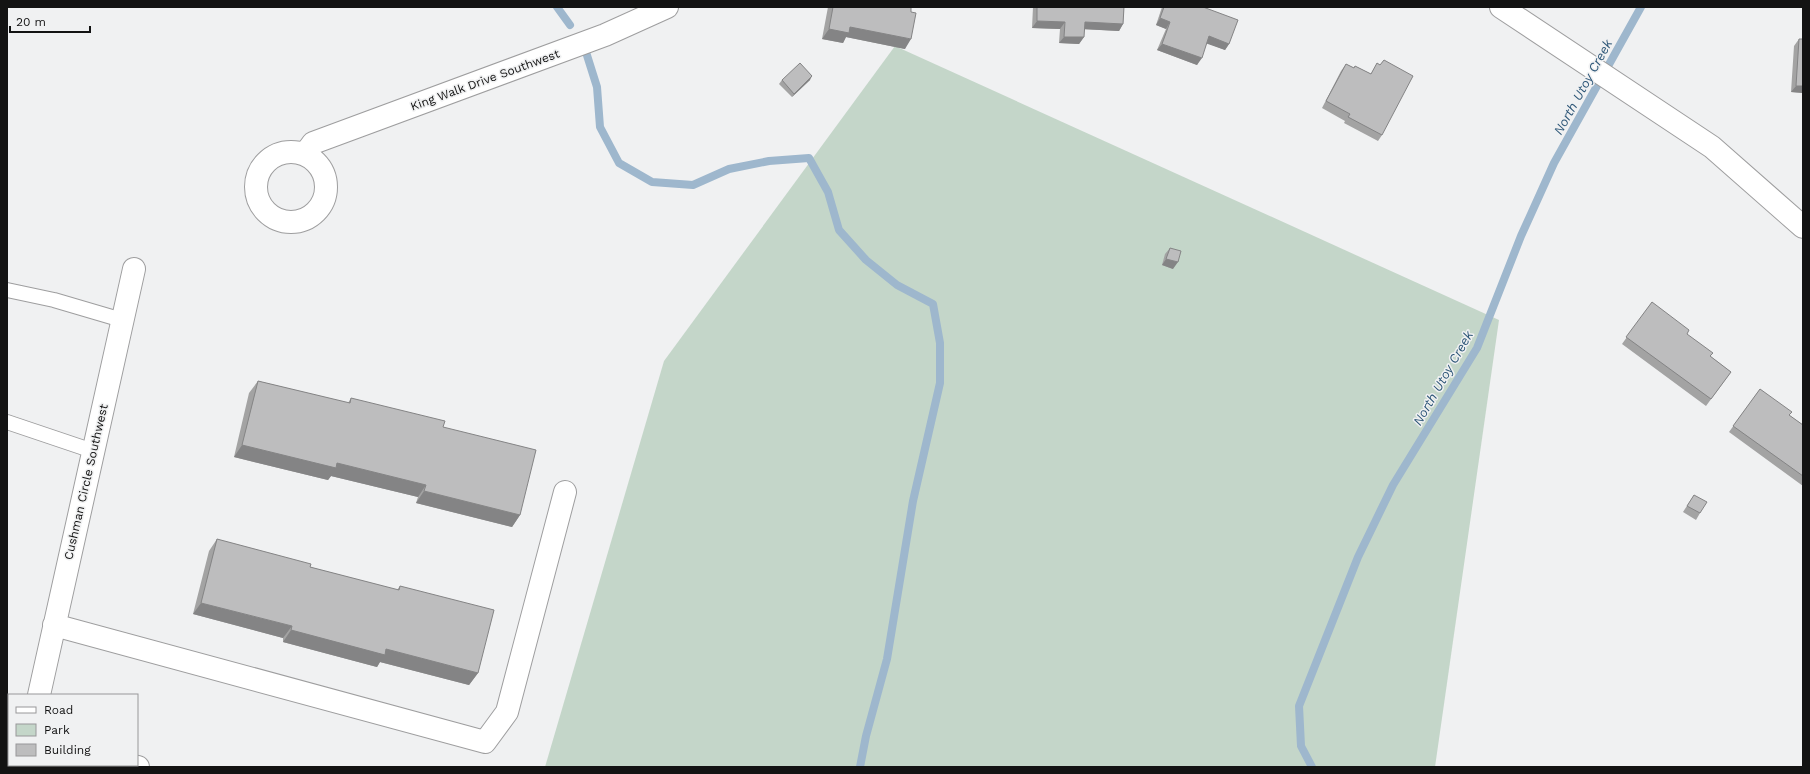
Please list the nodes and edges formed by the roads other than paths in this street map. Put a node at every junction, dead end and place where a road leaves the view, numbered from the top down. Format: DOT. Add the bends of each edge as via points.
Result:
graph roads {
  1 [pos="667,7"];
  2 [pos="1501,7"];
  3 [pos="305,154"];
  4 [pos="1803,227"];
  5 [pos="134,269"];
  6 [pos="7,290"];
  7 [pos="122,320"];
  8 [pos="7,422"];
  9 [pos="93,451"];
  10 [pos="564,492"];
  11 [pos="54,625"];
  12 [pos="39,694"];
  1 -- 3 [label="street, King Walk Drive Southwest" via="605,35 313,143"];
  2 -- 4 [label="street" via="1712,147"];
  5 -- 7 [label="street, Cushman Circle Southwest"];
  6 -- 7 [label="lane" via="54,300"];
  7 -- 9 [label="street, Cushman Circle Southwest"];
  8 -- 9 [label="lane"];
  9 -- 11 [label="street, Cushman Circle Southwest"];
  10 -- 11 [label="street" via="507,712 485,742"];
  11 -- 12 [label="street, Cushman Circle Southwest"];
}
